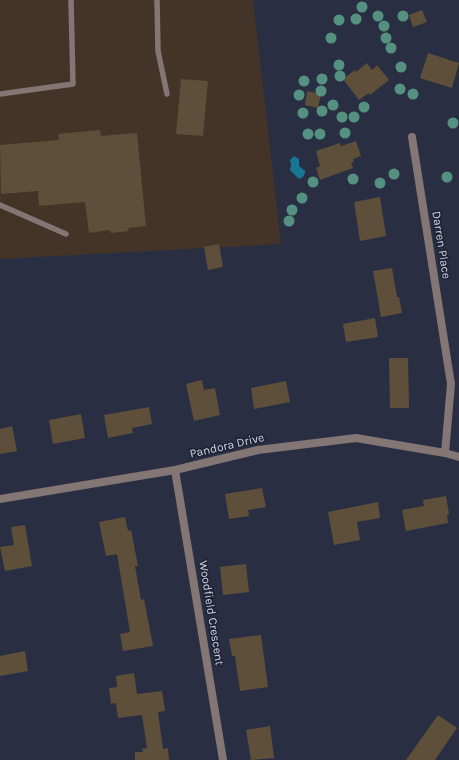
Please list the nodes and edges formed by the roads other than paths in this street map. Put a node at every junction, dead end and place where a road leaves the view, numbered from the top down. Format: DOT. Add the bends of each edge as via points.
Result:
graph roads {
  1 [pos="71,0"];
  2 [pos="157,0"];
  3 [pos="0,94"];
  4 [pos="166,94"];
  5 [pos="412,137"];
  6 [pos="0,206"];
  7 [pos="66,234"];
  8 [pos="445,453"];
  9 [pos="459,457"];
  10 [pos="175,470"];
  11 [pos="0,499"];
  12 [pos="223,760"];
  1 -- 3 [label="lane" via="73,84"];
  2 -- 4 [label="lane" via="158,51"];
  5 -- 8 [label="street, Darren Place" via="451,384"];
  6 -- 7 [label="lane"];
  8 -- 9 [label="street, Pandora Drive"];
  8 -- 10 [label="street, Pandora Drive" via="356,438 258,450"];
  10 -- 11 [label="street, Pandora Drive"];
  10 -- 12 [label="street, Woodfield Crescent"];
}
